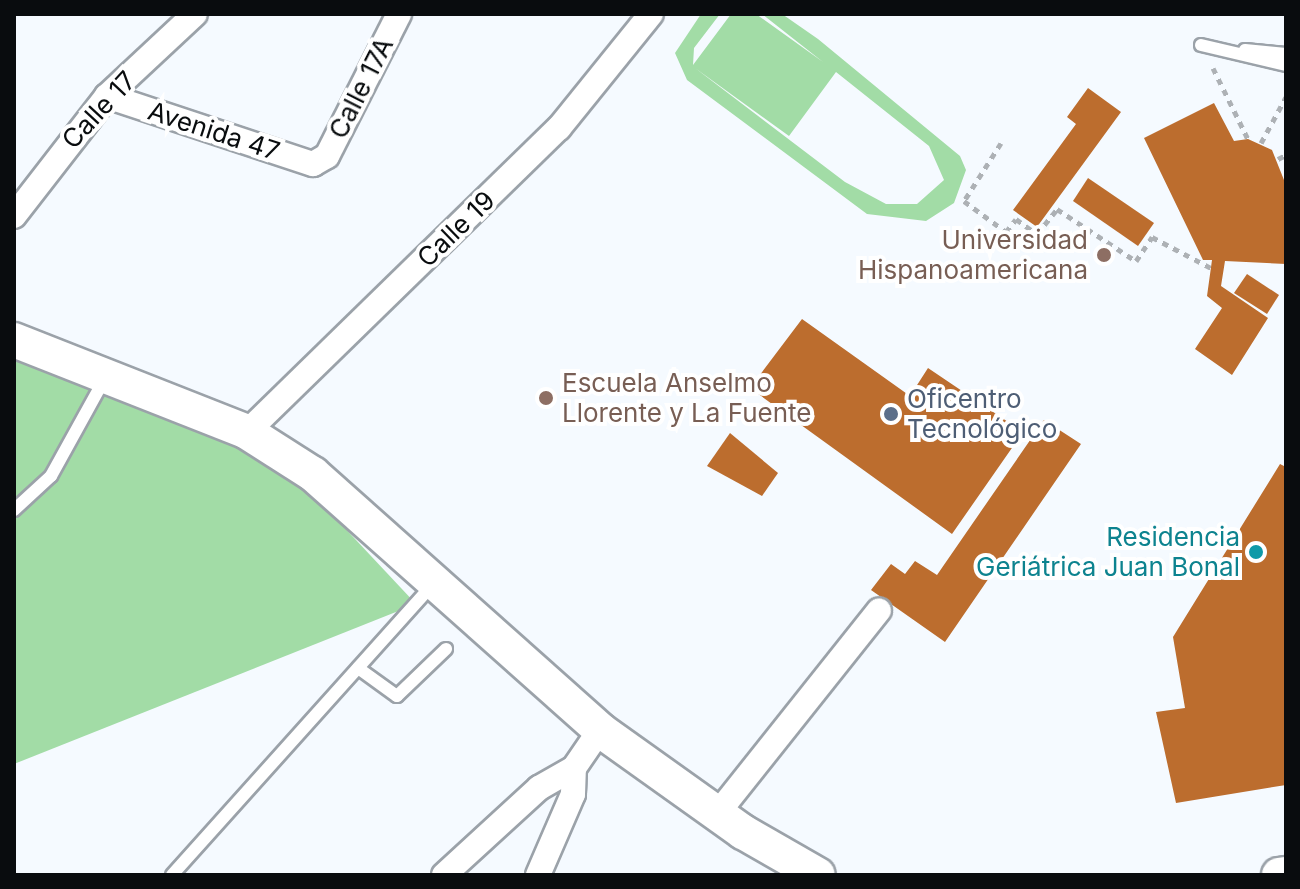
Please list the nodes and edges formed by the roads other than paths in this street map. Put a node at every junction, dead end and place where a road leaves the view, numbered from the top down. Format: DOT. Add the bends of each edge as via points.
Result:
graph roads {
  1 [pos="195,14"];
  2 [pos="399,14"];
  3 [pos="651,14"];
  4 [pos="1286,54"];
  5 [pos="1286,65"];
  6 [pos="107,96"];
  7 [pos="321,161"];
  8 [pos="14,216"];
  9 [pos="14,340"];
  10 [pos="108,374"];
  11 [pos="247,432"];
  12 [pos="14,510"];
  13 [pos="437,580"];
  14 [pos="879,610"];
  15 [pos="446,649"];
  16 [pos="358,668"];
  17 [pos="600,730"];
  18 [pos="574,768"];
  19 [pos="717,814"];
  20 [pos="1286,874"];
  21 [pos="172,875"];
  22 [pos="444,875"];
  23 [pos="538,875"];
  24 [pos="818,875"];
  25 [pos="1279,875"];
  1 -- 6 [label="street, Calle 17"];
  2 -- 7 [label="street, Calle 17A"];
  3 -- 11 [label="street, Calle 19" via="559,128"];
  4 -- 5 [label="lane" via="1201,45"];
  6 -- 7 [label="street, Avenida 47"];
  6 -- 8 [label="street, Calle 17"];
  9 -- 10 [label="main road"];
  10 -- 11 [label="main road"];
  10 -- 12 [label="lane" via="51,476"];
  11 -- 13 [label="main road" via="313,474"];
  13 -- 16 [label="lane"];
  13 -- 17 [label="main road"];
  14 -- 19 [label="street"];
  15 -- 16 [label="lane" via="397,696"];
  16 -- 21 [label="lane"];
  17 -- 18 [label="street"];
  17 -- 19 [label="main road"];
  18 -- 22 [label="street" via="539,788"];
  18 -- 23 [label="street" via="573,794"];
  19 -- 24 [label="main road"];
  20 -- 25 [label="main road"];
}
